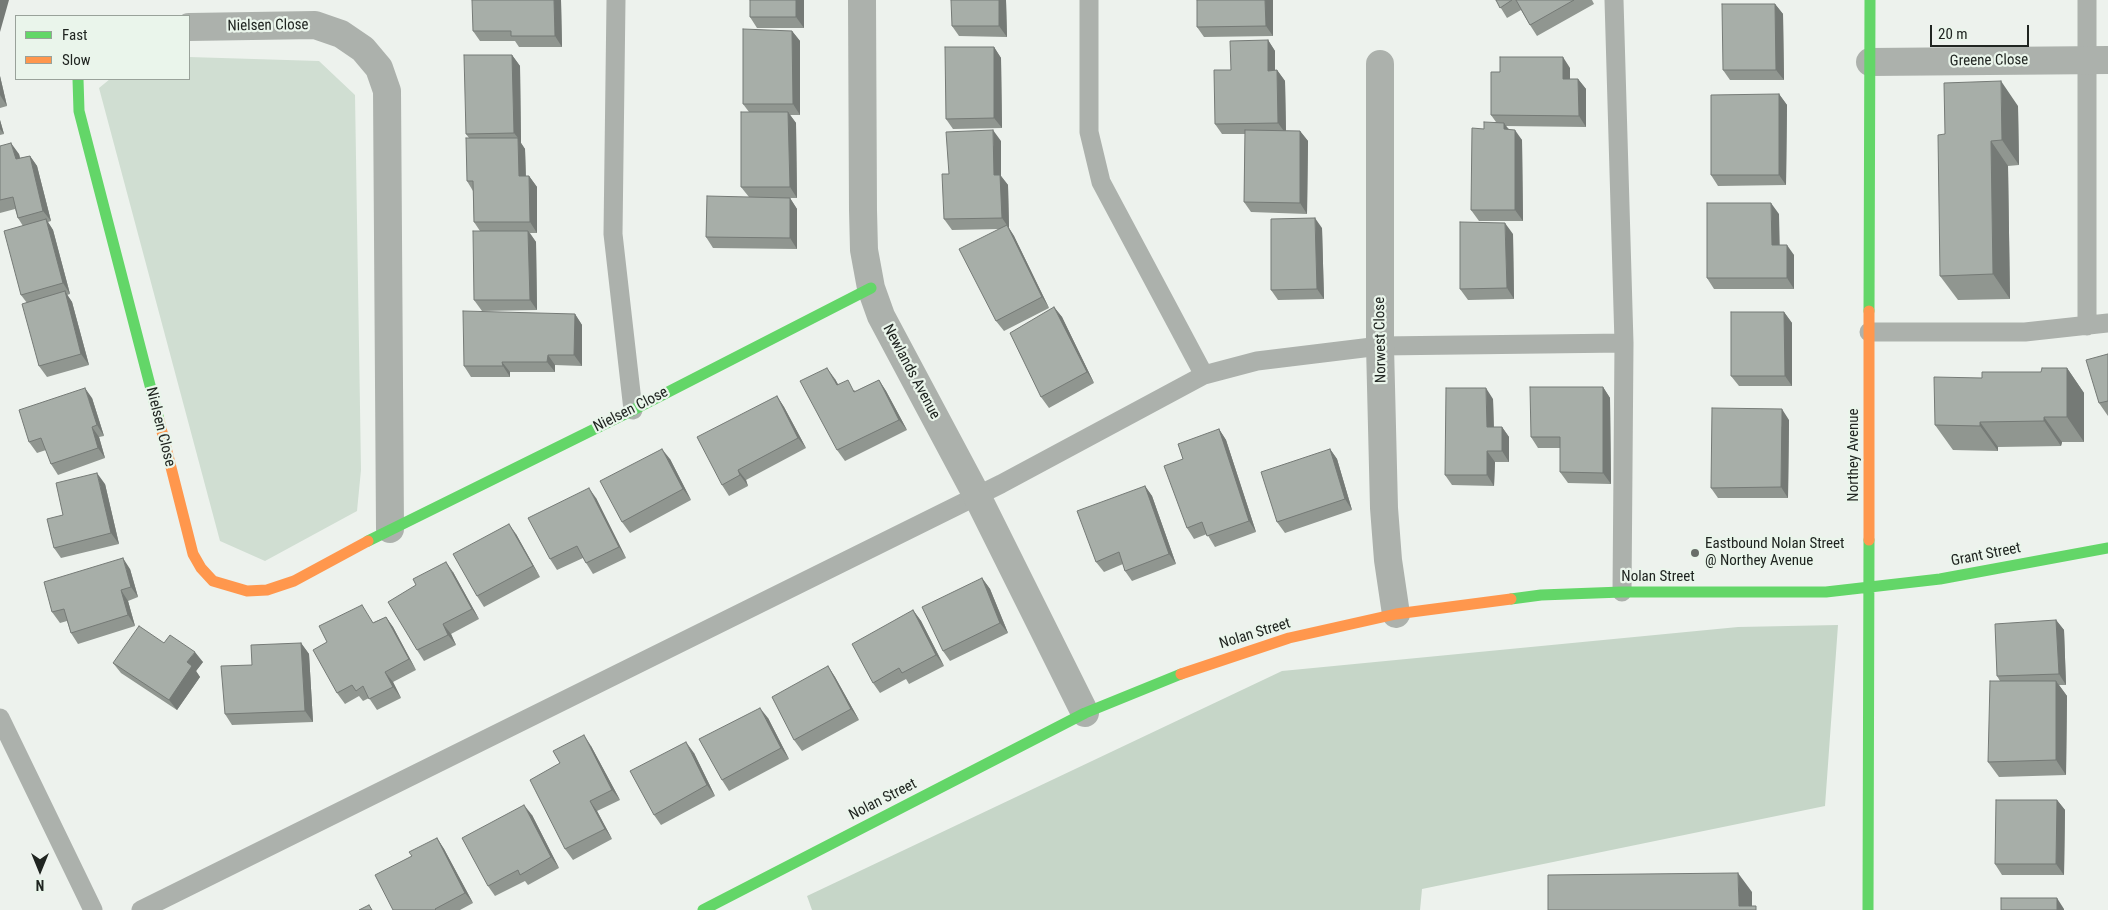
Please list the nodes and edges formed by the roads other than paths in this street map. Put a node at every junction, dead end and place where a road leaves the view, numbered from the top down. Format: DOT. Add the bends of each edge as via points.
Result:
graph roads {
  1 [pos="616,0"];
  2 [pos="862,0"];
  3 [pos="1089,0"];
  4 [pos="1614,0"];
  5 [pos="1870,0"];
  6 [pos="2087,0"];
  7 [pos="190,27"];
  8 [pos="2098,60"];
  9 [pos="1870,62"];
  10 [pos="1380,64"];
  11 [pos="78,80"];
  12 [pos="871,288"];
  13 [pos="2108,323"];
  14 [pos="2087,326"];
  15 [pos="1869,332"];
  16 [pos="1624,343"];
  17 [pos="1380,346"];
  18 [pos="1204,375"];
  19 [pos="633,410"];
  20 [pos="976,496"];
  21 [pos="390,529"];
  22 [pos="2108,548"];
  23 [pos="1869,587"];
  24 [pos="1622,592"];
  25 [pos="1396,614"];
  26 [pos="1085,713"];
  27 [pos="0,718"];
  28 [pos="713,908"];
  29 [pos="93,910"];
  30 [pos="141,910"];
  31 [pos="1868,910"];
  1 -- 19 [label="lane" via="613,234"];
  2 -- 12 [label="street, Newlands Avenue" via="862,210 864,250"];
  3 -- 18 [label="lane" via="1089,132 1101,182"];
  4 -- 16 [label="lane"];
  5 -- 9 [label="street, Northey Avenue"];
  6 -- 8 [label="lane"];
  7 -- 21 [label="street, Nielsen Close" via="314,25 341,34 363,49 379,68 387,91"];
  8 -- 9 [label="street, Greene Close"];
  8 -- 14 [label="lane"];
  9 -- 15 [label="street, Northey Avenue"];
  10 -- 17 [label="street, Norwest Close"];
  11 -- 21 [label="street, Nielsen Close" via="82,121 193,554 201,568 213,581 247,591 267,590 294,582"];
  12 -- 19 [label="street, Nielsen Close"];
  12 -- 20 [label="street, Newlands Avenue" via="882,316"];
  13 -- 14 [label="lane"];
  14 -- 15 [label="lane" via="2025,332"];
  15 -- 23 [label="street, Northey Avenue"];
  16 -- 17 [label="lane"];
  16 -- 24 [label="lane"];
  17 -- 18 [label="lane" via="1258,362"];
  17 -- 25 [label="street, Norwest Close" via="1384,508"];
  18 -- 20 [label="lane"];
  19 -- 21 [label="street, Nielsen Close"];
  20 -- 26 [label="street, Newlands Avenue"];
  20 -- 30 [label="lane"];
  22 -- 23 [label="street, Grant Street" via="1940,579"];
  23 -- 24 [label="street, Nolan Street" via="1826,592"];
  23 -- 31 [label="street, Northey Avenue"];
  24 -- 25 [label="street, Nolan Street" via="1542,595"];
  25 -- 26 [label="street, Nolan Street" via="1325,629 1244,652 1165,679"];
  26 -- 28 [label="street, Nolan Street"];
  27 -- 29 [label="lane"];
}
